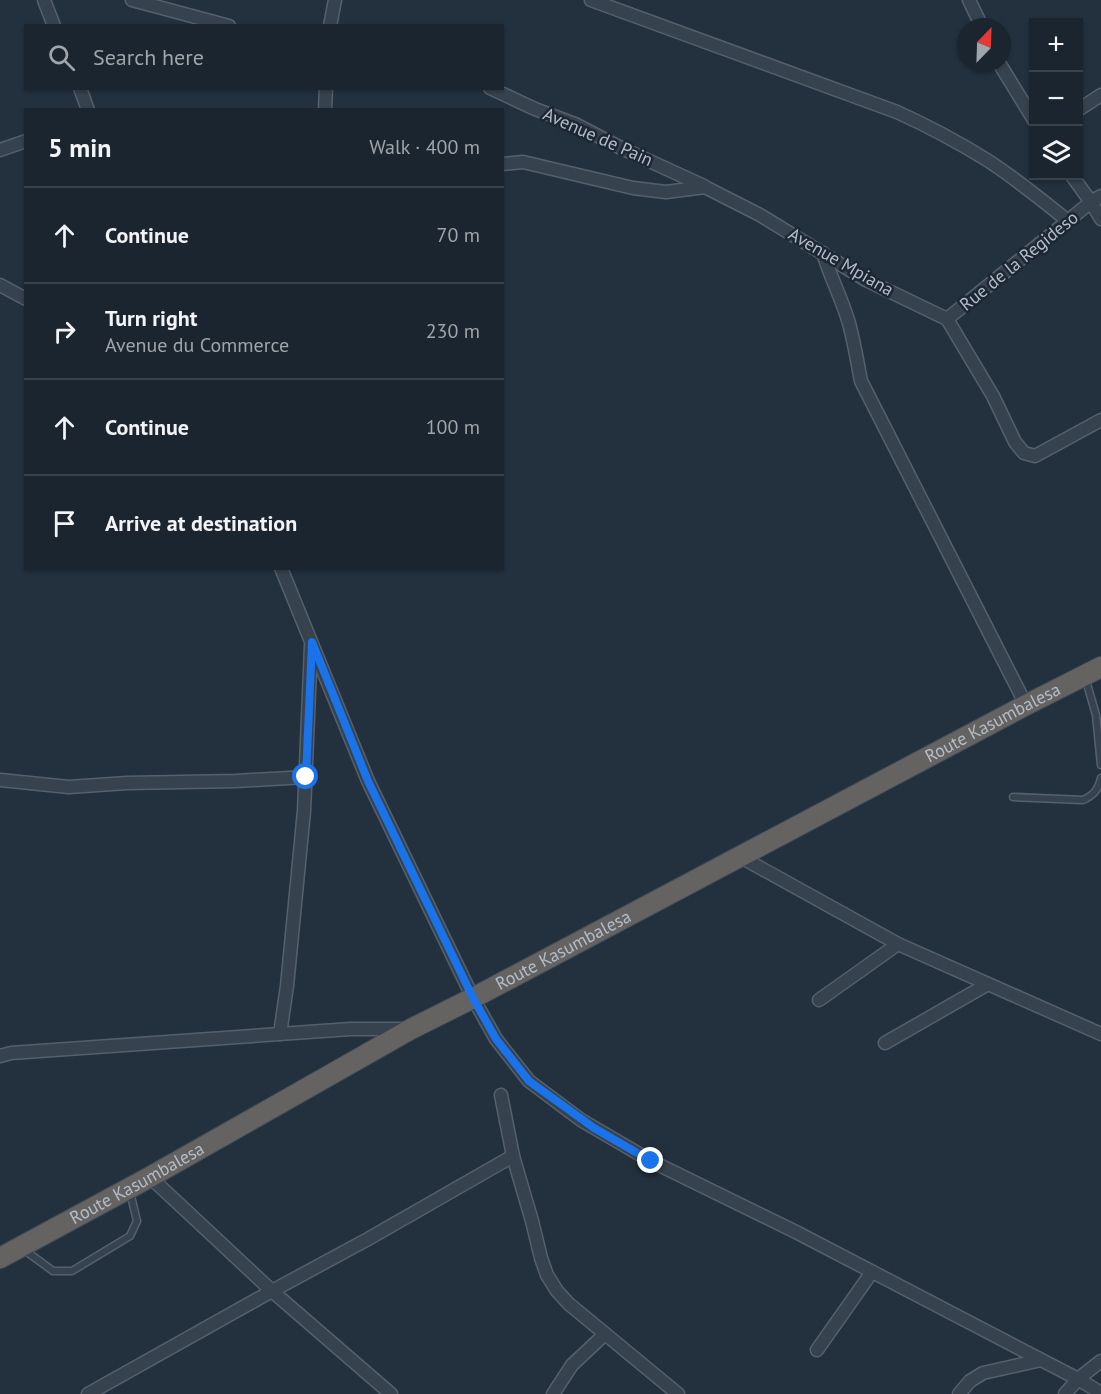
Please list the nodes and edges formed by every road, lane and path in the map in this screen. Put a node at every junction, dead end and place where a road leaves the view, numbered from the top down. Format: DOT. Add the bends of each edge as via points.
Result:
graph roads {
  1 [pos="44,0"];
  2 [pos="132,0"];
  3 [pos="334,0"];
  4 [pos="591,0"];
  5 [pos="969,0"];
  6 [pos="978,18"];
  7 [pos="53,24"];
  8 [pos="222,24"];
  9 [pos="332,24"];
  10 [pos="1005,72"];
  11 [pos="81,90"];
  12 [pos="326,90"];
  13 [pos="494,90"];
  14 [pos="1101,94"];
  15 [pos="1083,107"];
  16 [pos="87,108"];
  17 [pos="325,108"];
  18 [pos="1029,112"];
  19 [pos="24,142"];
  20 [pos="0,150"];
  21 [pos="504,164"];
  22 [pos="1076,180"];
  23 [pos="705,186"];
  24 [pos="1096,199"];
  25 [pos="1101,219"];
  26 [pos="1068,221"];
  27 [pos="823,253"];
  28 [pos="0,285"];
  29 [pos="24,298"];
  30 [pos="947,319"];
  31 [pos="1101,420"];
  32 [pos="282,570"];
  33 [pos="312,642"];
  34 [pos="1093,672"];
  35 [pos="1026,705"];
  36 [pos="1101,765"];
  37 [pos="306,777"];
  38 [pos="1101,777"];
  39 [pos="0,780"];
  40 [pos="1013,797"];
  41 [pos="739,856"];
  42 [pos="898,944"];
  43 [pos="988,984"];
  44 [pos="473,998"];
  45 [pos="819,1000"];
  46 [pos="411,1029"];
  47 [pos="280,1034"];
  48 [pos="1101,1034"];
  49 [pos="885,1043"];
  50 [pos="0,1056"];
  51 [pos="501,1095"];
  52 [pos="513,1156"];
  53 [pos="150,1177"];
  54 [pos="129,1189"];
  55 [pos="20,1247"];
  56 [pos="0,1258"];
  57 [pos="872,1272"];
  58 [pos="272,1291"];
  59 [pos="605,1334"];
  60 [pos="817,1350"];
  61 [pos="1041,1360"];
  62 [pos="1101,1361"];
  63 [pos="1078,1379"];
  64 [pos="1101,1393"];
  65 [pos="88,1394"];
  66 [pos="391,1394"];
  67 [pos="553,1394"];
  68 [pos="678,1394"];
  69 [pos="959,1394"];
  70 [pos="1065,1394"];
  1 -- 7 [label="street"];
  2 -- 8 [label="street"];
  3 -- 9 [label="street"];
  4 -- 26 [label="street" via="897,112 987,160"];
  5 -- 6 [label="street"];
  10 -- 18 [label="street"];
  11 -- 16 [label="street"];
  12 -- 17 [label="street"];
  13 -- 23 [label="street, Avenue de Pain"];
  14 -- 15 [label="street"];
  19 -- 20 [label="street"];
  21 -- 23 [label="street" via="523,162 666,192"];
  22 -- 24 [label="street"];
  23 -- 27 [label="street, Avenue Mpiana"];
  24 -- 25 [label="street"];
  24 -- 26 [label="street, Rue de la Regideso"];
  26 -- 30 [label="street, Rue de la Regideso"];
  27 -- 30 [label="street, Avenue Mpiana" via="866,280"];
  27 -- 35 [label="street" via="849,323 861,381"];
  28 -- 29 [label="street"];
  30 -- 31 [label="street" via="1024,453 1035,456"];
  32 -- 33 [label="street"];
  33 -- 37 [label="street"];
  33 -- 44 [label="street" via="368,781"];
  34 -- 35 [label="highway, Route Kasumbalesa"];
  34 -- 36 [label="lane"];
  35 -- 41 [label="highway, Route Kasumbalesa"];
  37 -- 39 [label="street" via="69,787"];
  37 -- 47 [label="street"];
  38 -- 40 [label="lane" via="1093,795 1083,800"];
  41 -- 42 [label="street"];
  41 -- 44 [label="highway, Route Kasumbalesa"];
  42 -- 43 [label="street"];
  42 -- 45 [label="street"];
  43 -- 48 [label="street"];
  43 -- 49 [label="street"];
  44 -- 46 [label="highway, Route Kasumbalesa"];
  44 -- 57 [label="street" via="496,1039 529,1081 594,1128 651,1161"];
  46 -- 47 [label="street"];
  46 -- 53 [label="highway, Route Kasumbalesa"];
  47 -- 50 [label="street"];
  51 -- 52 [label="street"];
  52 -- 58 [label="street"];
  52 -- 59 [label="street" via="547,1275 557,1291"];
  53 -- 54 [label="highway, Route Kasumbalesa"];
  53 -- 58 [label="street"];
  54 -- 55 [label="highway, Route Kasumbalesa"];
  54 -- 55 [label="lane" via="137,1221 130,1236 72,1271 53,1271"];
  55 -- 56 [label="highway, Route Kasumbalesa"];
  57 -- 60 [label="street"];
  57 -- 61 [label="street"];
  58 -- 65 [label="street"];
  58 -- 66 [label="street"];
  59 -- 67 [label="street" via="572,1365"];
  59 -- 68 [label="street"];
  61 -- 63 [label="street"];
  61 -- 69 [label="street" via="983,1373 970,1380"];
  62 -- 63 [label="street"];
  63 -- 64 [label="street"];
  63 -- 70 [label="street"];
}
